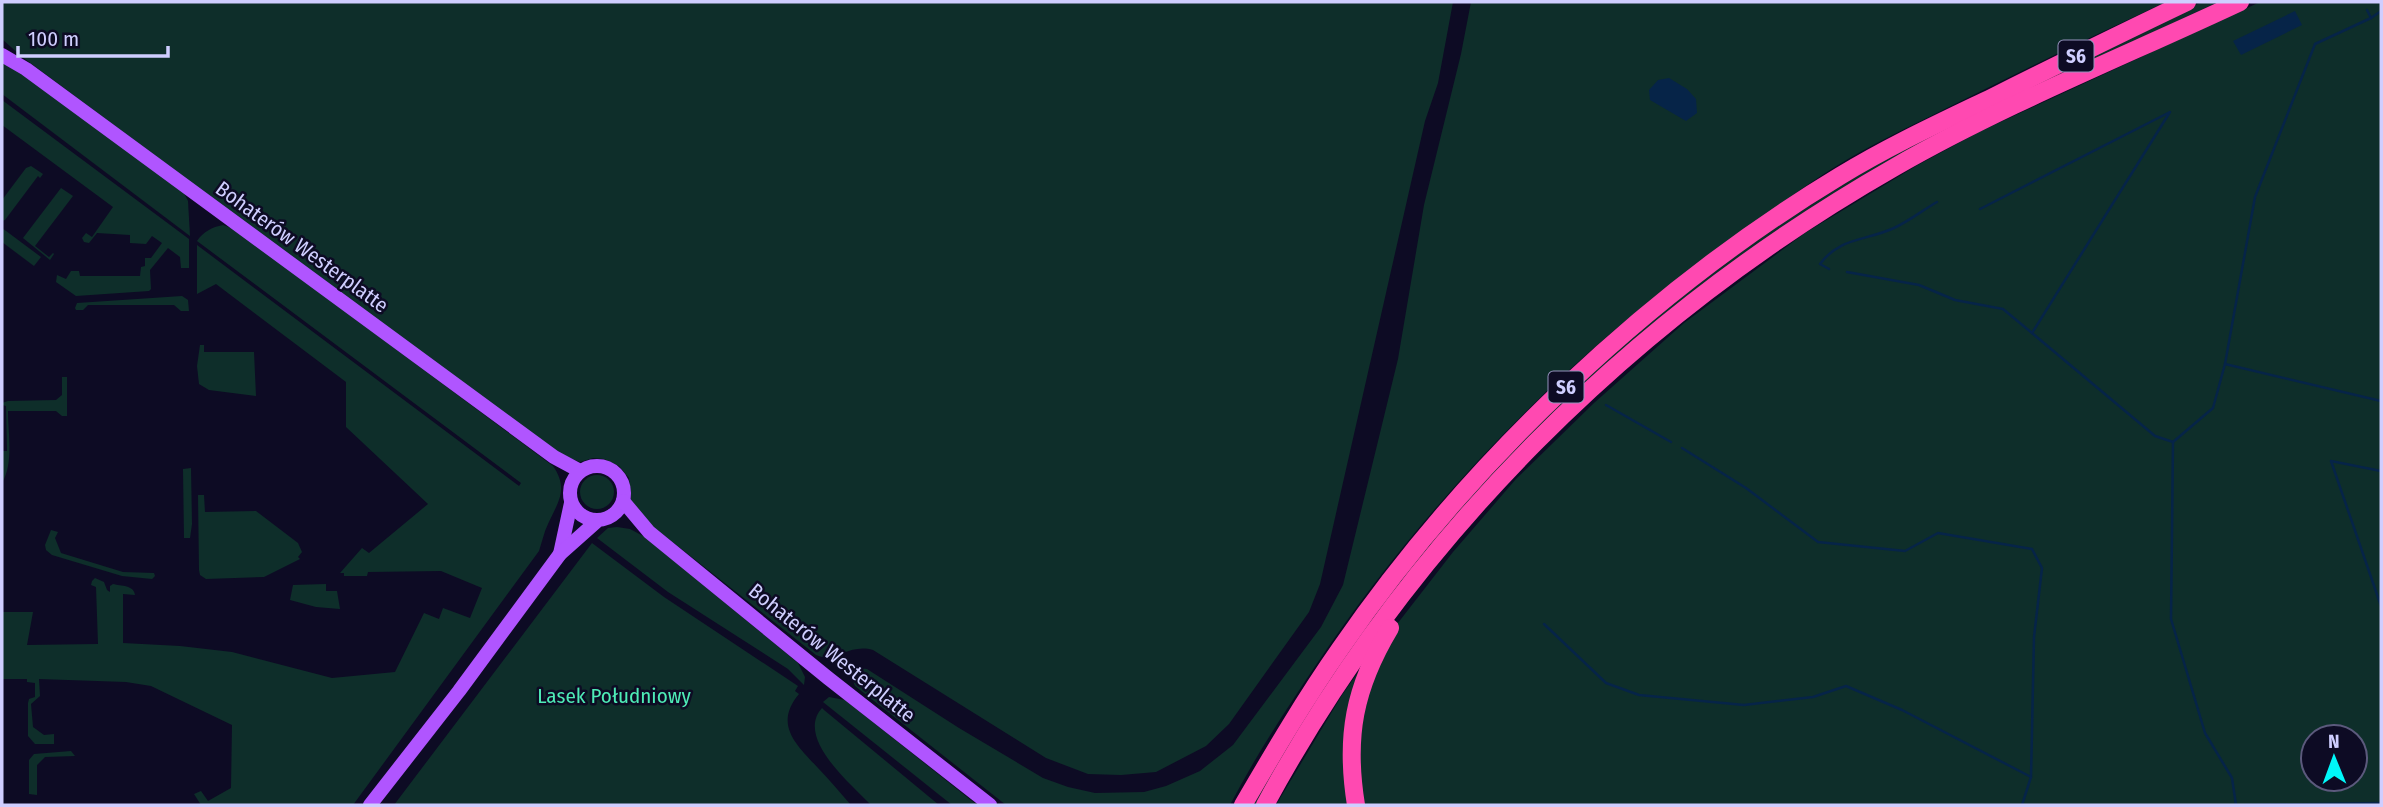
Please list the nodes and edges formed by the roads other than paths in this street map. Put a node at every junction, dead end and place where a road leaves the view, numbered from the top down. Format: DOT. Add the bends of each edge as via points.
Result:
graph roads {
  1 [pos="2187,2"];
  2 [pos="2240,2"];
  3 [pos="2,47"];
  4 [pos="2,55"];
  5 [pos="26,69"];
  6 [pos="576,475"];
  7 [pos="623,501"];
  8 [pos="571,503"];
  9 [pos="611,516"];
  10 [pos="596,522"];
  11 [pos="649,532"];
  12 [pos="560,554"];
  13 [pos="1431,559"];
  14 [pos="370,805"];
  15 [pos="990,805"];
  16 [pos="1243,805"];
  17 [pos="1265,805"];
  18 [pos="1356,805"];
  1 -- 16 [label="highway, S6" via="1915,134 1840,176 1744,240 1628,332 1521,431 1416,548 1318,681"];
  2 -- 13 [label="highway, S6" via="1937,145 1849,194 1758,254 1641,344 1585,394 1534,443"];
  3 -- 5 [label="main road, Bohaterów Westerplatte"];
  4 -- 5 [label="main road, Bohaterów Westerplatte"];
  5 -- 6 [label="main road, Bohaterów Westerplatte"];
  6 -- 7 [label="main road" via="596,465 613,470 623,483"];
  6 -- 8 [label="main road" via="569,494"];
  7 -- 9 [label="main road"];
  7 -- 11 [label="main road, Bohaterów Westerplatte"];
  8 -- 10 [label="main road"];
  8 -- 12 [label="main road"];
  9 -- 10 [label="main road"];
  9 -- 11 [label="main road, Bohaterów Westerplatte"];
  10 -- 12 [label="main road"];
  11 -- 15 [label="main road, Bohaterów Westerplatte"];
  12 -- 14 [label="main road"];
  13 -- 17 [label="highway, S6" via="1327,701"];
  13 -- 18 [label="highway" via="1380,644 1356,701 1350,752"];
}
